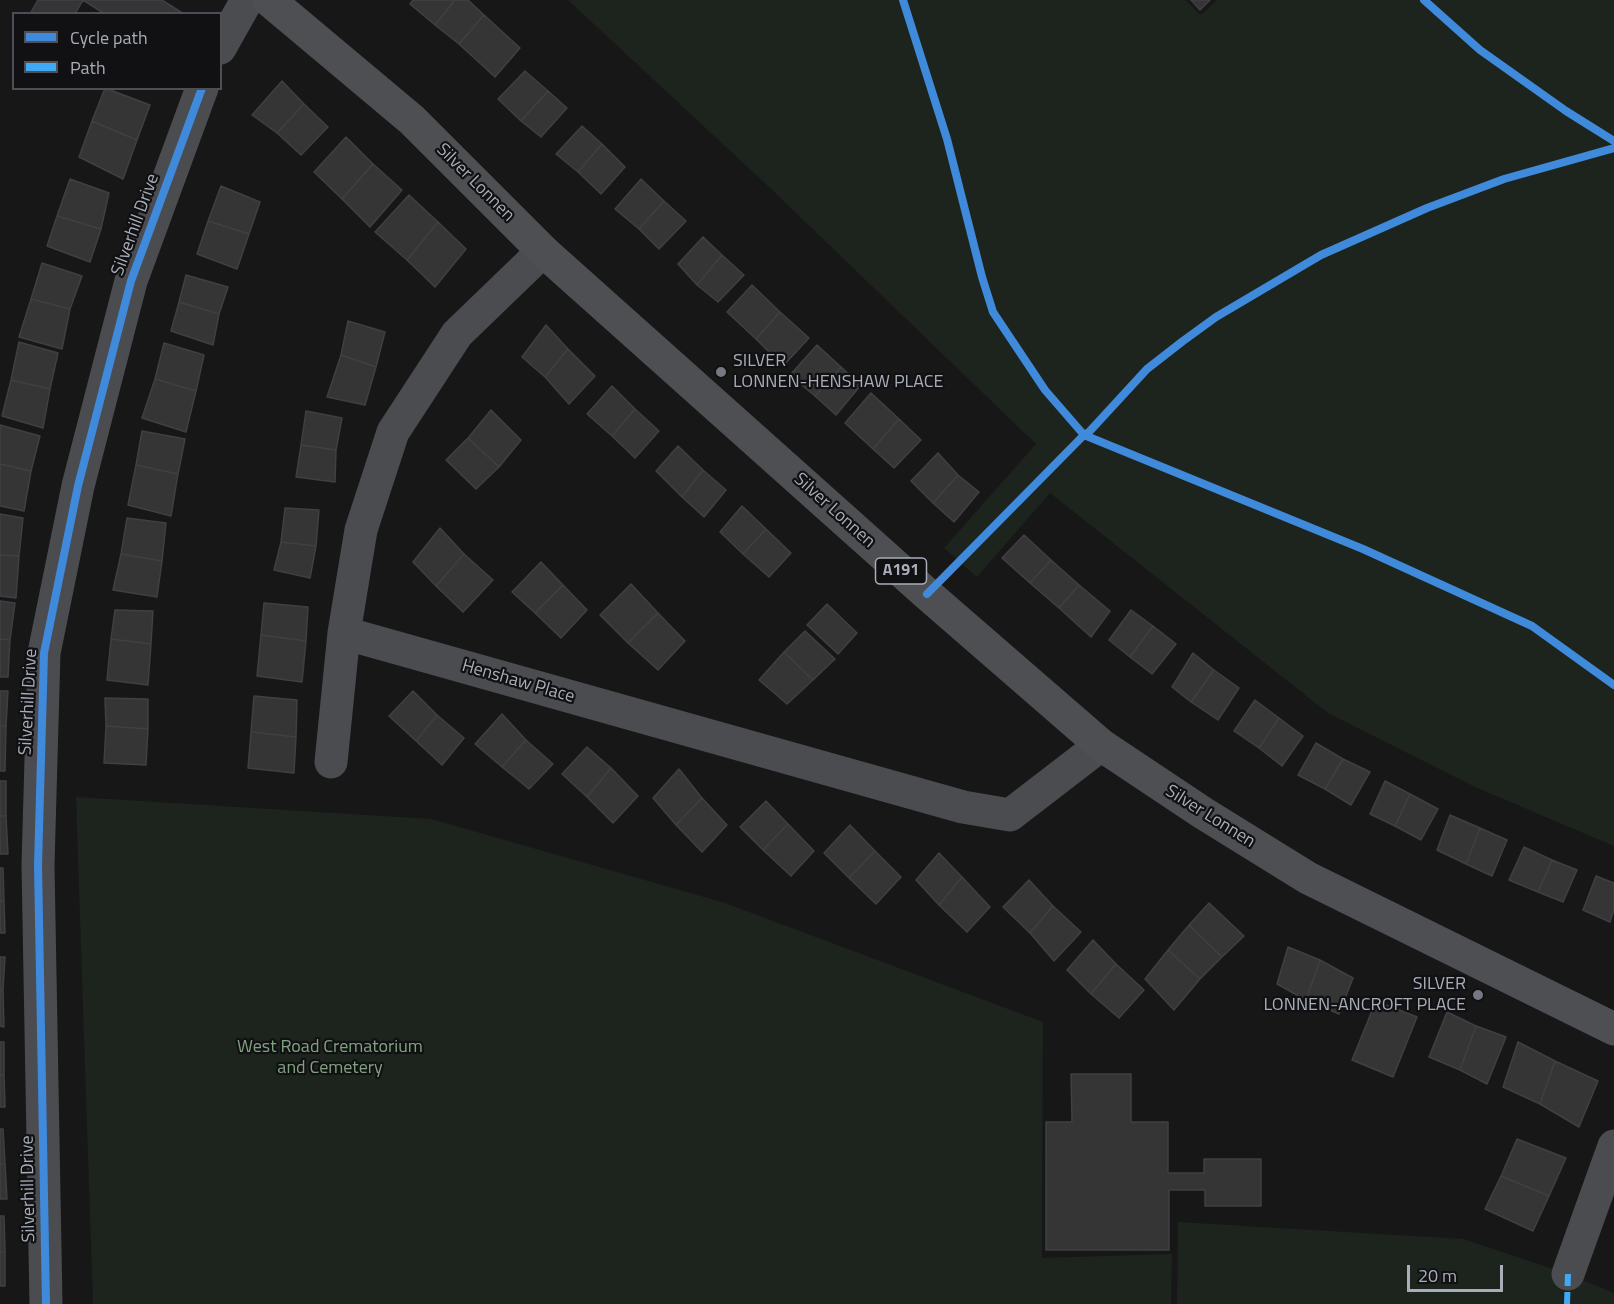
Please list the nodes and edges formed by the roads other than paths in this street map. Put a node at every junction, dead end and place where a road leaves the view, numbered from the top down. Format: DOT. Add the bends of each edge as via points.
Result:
graph roads {
  1 [pos="247,0"];
  2 [pos="269,0"];
  3 [pos="222,44"];
  4 [pos="201,90"];
  5 [pos="543,251"];
  6 [pos="344,633"];
  7 [pos="1101,746"];
  8 [pos="331,762"];
  9 [pos="1614,1029"];
  10 [pos="1614,1146"];
  11 [pos="1568,1274"];
  12 [pos="46,1304"];
  1 -- 3 [label="street"];
  2 -- 5 [label="main road, Silver Lonnen / A191" via="412,120"];
  4 -- 12 [label="street, Silverhill Drive" via="131,281 78,486 44,652 38,865"];
  5 -- 6 [label="street" via="457,334 393,432 361,530"];
  5 -- 7 [label="main road, Silver Lonnen / A191"];
  6 -- 7 [label="street, Henshaw Place" via="963,807 1010,814"];
  6 -- 8 [label="street"];
  7 -- 9 [label="main road, Silver Lonnen / A191" via="1308,878"];
  10 -- 11 [label="street"];
}
